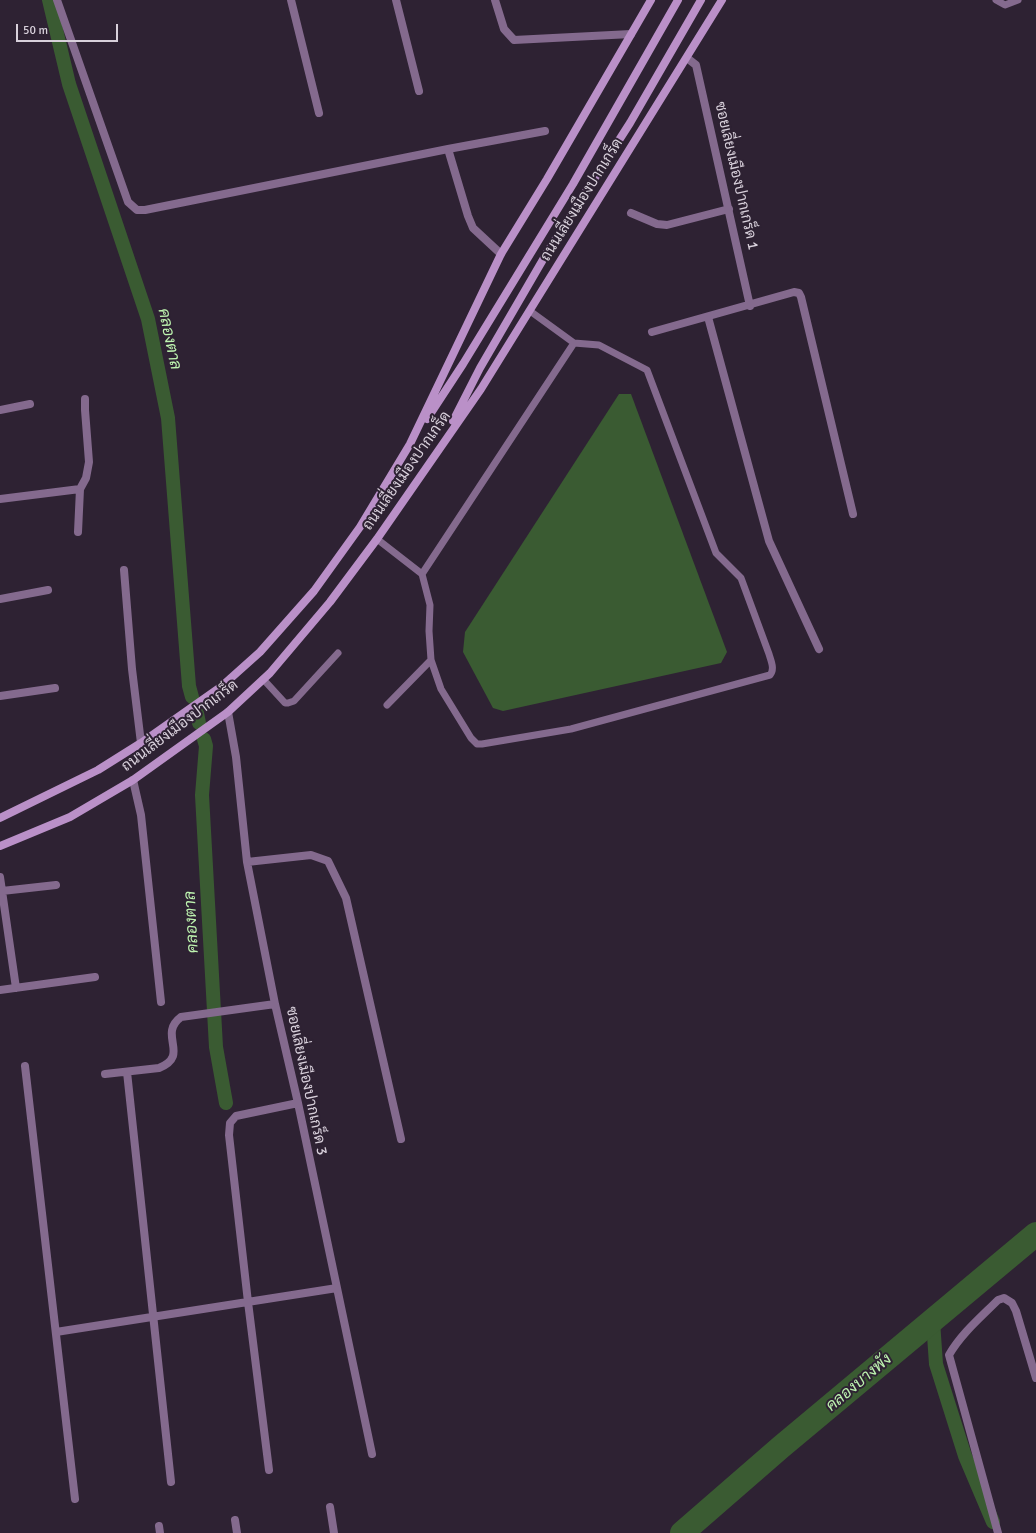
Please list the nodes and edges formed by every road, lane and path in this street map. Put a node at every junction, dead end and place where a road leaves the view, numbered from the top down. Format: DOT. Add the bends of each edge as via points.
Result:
graph roads {
  1 [pos="57,0"];
  2 [pos="291,0"];
  3 [pos="396,0"];
  4 [pos="496,0"];
  5 [pos="651,0"];
  6 [pos="678,0"];
  7 [pos="701,0"];
  8 [pos="722,0"];
  9 [pos="996,0"];
  10 [pos="1018,0"];
  11 [pos="631,34"];
  12 [pos="686,58"];
  13 [pos="418,91"];
  14 [pos="319,113"];
  15 [pos="545,131"];
  16 [pos="448,149"];
  17 [pos="729,209"];
  18 [pos="631,213"];
  19 [pos="501,254"];
  20 [pos="750,306"];
  21 [pos="530,311"];
  22 [pos="708,317"];
  23 [pos="652,332"];
  24 [pos="574,343"];
  25 [pos="85,399"];
  26 [pos="30,404"];
  27 [pos="0,410"];
  28 [pos="410,444"];
  29 [pos="439,449"];
  30 [pos="80,489"];
  31 [pos="0,499"];
  32 [pos="853,514"];
  33 [pos="78,532"];
  34 [pos="377,539"];
  35 [pos="124,570"];
  36 [pos="422,574"];
  37 [pos="48,590"];
  38 [pos="0,599"];
  39 [pos="819,649"];
  40 [pos="338,653"];
  41 [pos="430,660"];
  42 [pos="263,679"];
  43 [pos="55,688"];
  44 [pos="0,696"];
  45 [pos="387,705"];
  46 [pos="228,712"];
  47 [pos="141,743"];
  48 [pos="133,780"];
  49 [pos="0,818"];
  50 [pos="0,846"];
  51 [pos="247,862"];
  52 [pos="0,877"];
  53 [pos="56,885"];
  54 [pos="2,892"];
  55 [pos="95,977"];
  56 [pos="16,988"];
  57 [pos="0,990"];
  58 [pos="161,1002"];
  59 [pos="275,1004"];
  60 [pos="25,1066"];
  61 [pos="127,1072"];
  62 [pos="105,1074"];
  63 [pos="298,1103"];
  64 [pos="401,1139"];
  65 [pos="337,1288"];
  66 [pos="248,1302"];
  67 [pos="153,1317"];
  68 [pos="56,1332"];
  69 [pos="1036,1378"];
  70 [pos="372,1454"];
  71 [pos="269,1470"];
  72 [pos="171,1482"];
  73 [pos="75,1499"];
  74 [pos="330,1507"];
  75 [pos="235,1520"];
  76 [pos="237,1533"];
  77 [pos="334,1533"];
  78 [pos="998,1533"];
  1 -- 16 [label="street" via="128,202 137,210"];
  2 -- 14 [label="street"];
  3 -- 13 [label="street"];
  4 -- 11 [label="street" via="504,29 514,40"];
  5 -- 11 [label="main road, ถนนเลี่ยงเมืองปากเกร็ด"];
  6 -- 28 [label="main road" via="573,184 463,364"];
  7 -- 29 [label="main road" via="630,122 548,251 480,368"];
  8 -- 12 [label="main road, ถนนเลี่ยงเมืองปากเกร็ด"];
  9 -- 10 [label="lane" via="1005,5"];
  11 -- 19 [label="main road, ถนนเลี่ยงเมืองปากเกร็ด"];
  12 -- 17 [label="street, ซอยเลี่ยงเมืองปากเกร็ด 1" via="696,65"];
  12 -- 21 [label="main road, ถนนเลี่ยงเมืองปากเกร็ด"];
  15 -- 16 [label="street"];
  16 -- 19 [label="street" via="473,228"];
  17 -- 18 [label="street" via="667,225 657,224"];
  17 -- 20 [label="street, ซอยเลี่ยงเมืองปากเกร็ด 1"];
  19 -- 28 [label="main road, ถนนเลี่ยงเมืองปากเกร็ด"];
  20 -- 22 [label="street"];
  20 -- 32 [label="street" via="794,292 799,293 801,297"];
  21 -- 24 [label="lane"];
  21 -- 29 [label="main road, ถนนเลี่ยงเมืองปากเกร็ด" via="481,389"];
  22 -- 23 [label="street"];
  22 -- 39 [label="street" via="769,541"];
  24 -- 36 [label="lane"];
  24 -- 41 [label="lane" via="599,345 647,370 716,552 741,578 769,654 772,672 770,675 571,729 477,744 441,689"];
  25 -- 30 [label="street" via="89,462 86,478"];
  26 -- 27 [label="street"];
  28 -- 47 [label="main road, ถนนเลี่ยงเมืองปากเกร็ด" via="360,527 314,591 260,652 222,686"];
  29 -- 34 [label="main road, ถนนเลี่ยงเมืองปากเกร็ด"];
  30 -- 31 [label="street"];
  30 -- 33 [label="street"];
  34 -- 36 [label="lane"];
  34 -- 42 [label="main road, ถนนเลี่ยงเมืองปากเกร็ด" via="330,602"];
  35 -- 47 [label="street"];
  36 -- 41 [label="lane" via="430,605"];
  37 -- 38 [label="street"];
  40 -- 42 [label="lane" via="294,701 285,702"];
  41 -- 45 [label="lane"];
  42 -- 46 [label="main road, ถนนเลี่ยงเมืองปากเกร็ด"];
  43 -- 44 [label="street"];
  46 -- 48 [label="main road, ถนนเลี่ยงเมืองปากเกร็ด"];
  46 -- 51 [label="street, ซอยเลี่ยงเมืองปากเกร็ด 3" via="236,757"];
  47 -- 49 [label="main road, ถนนเลี่ยงเมืองปากเกร็ด" via="98,770"];
  48 -- 50 [label="main road, ถนนเลี่ยงเมืองปากเกร็ด" via="70,818"];
  48 -- 58 [label="street" via="140,815"];
  51 -- 59 [label="street, ซอยเลี่ยงเมืองปากเกร็ด 3"];
  51 -- 64 [label="street" via="311,855 328,861 346,898"];
  52 -- 54 [label="street"];
  53 -- 54 [label="street"];
  54 -- 56 [label="street"];
  55 -- 56 [label="street"];
  56 -- 57 [label="street"];
  59 -- 61 [label="street" via="181,1016 171,1030 174,1053 170,1061 159,1068"];
  59 -- 63 [label="street, ซอยเลี่ยงเมืองปากเกร็ด 3"];
  60 -- 68 [label="street"];
  61 -- 62 [label="street"];
  61 -- 67 [label="street"];
  63 -- 65 [label="street, ซอยเลี่ยงเมืองปากเกร็ด 3"];
  63 -- 66 [label="street" via="236,1116 230,1122 229,1135"];
  65 -- 66 [label="street"];
  65 -- 70 [label="street, ซอยเลี่ยงเมืองปากเกร็ด 3"];
  66 -- 67 [label="street"];
  66 -- 71 [label="street"];
  67 -- 68 [label="street"];
  67 -- 72 [label="street"];
  68 -- 73 [label="street"];
  69 -- 78 [label="street" via="1016,1311 1012,1303 1004,1298 998,1300 968,1329 956,1342 949,1355"];
  74 -- 77 [label="street"];
  75 -- 76 [label="street"];
}
